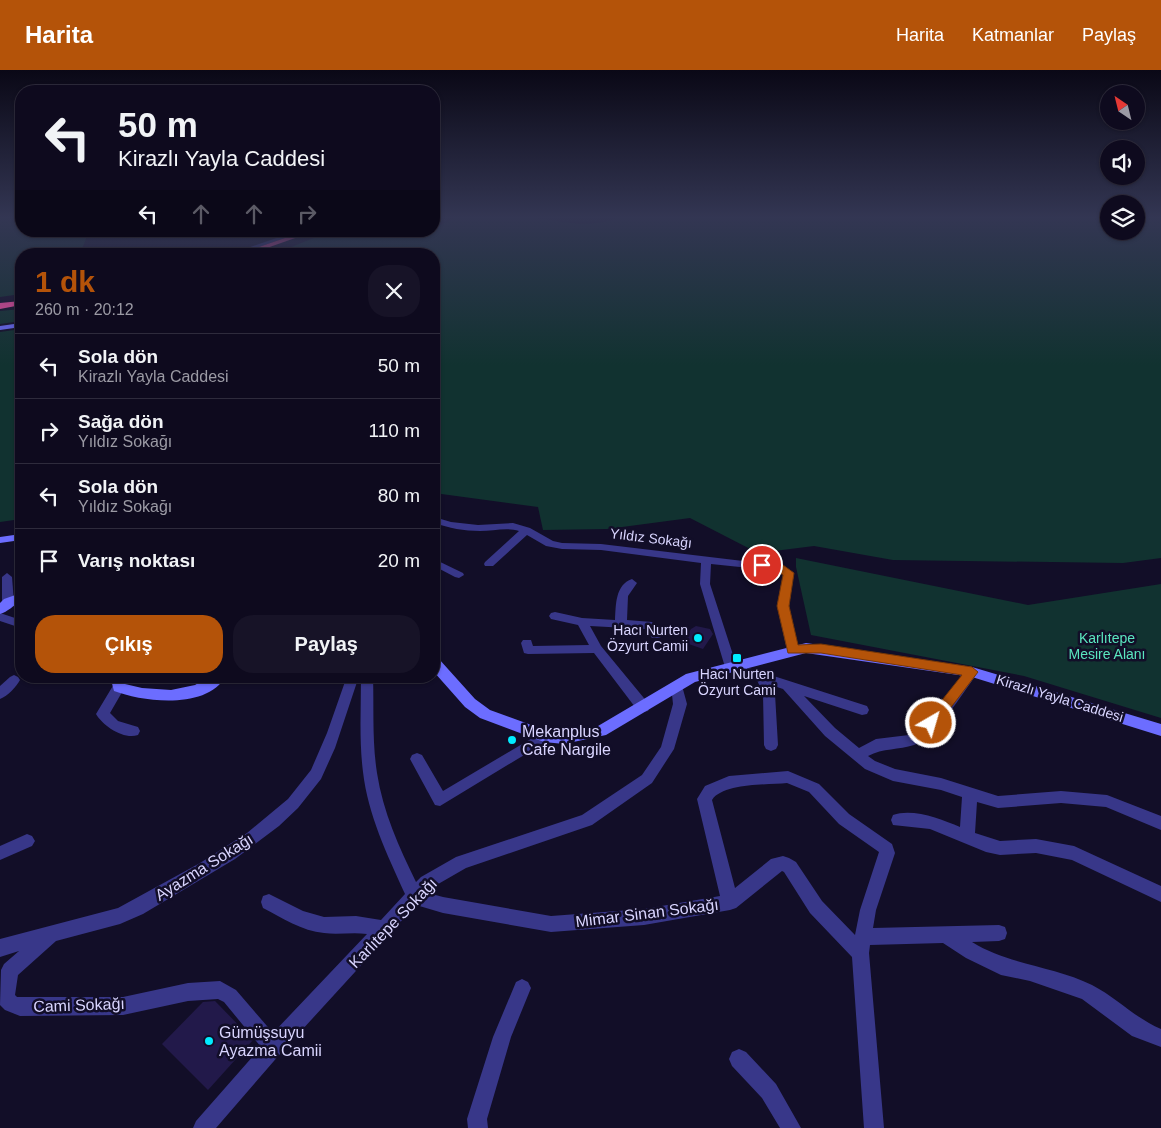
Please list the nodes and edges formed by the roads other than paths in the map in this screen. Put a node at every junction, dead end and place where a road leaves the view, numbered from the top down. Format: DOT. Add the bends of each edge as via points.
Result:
graph roads {
  1 [pos="15,303"];
  2 [pos="0,304"];
  3 [pos="15,326"];
  4 [pos="0,328"];
  5 [pos="440,522"];
  6 [pos="526,530"];
  7 [pos="15,538"];
  8 [pos="0,540"];
  9 [pos="706,560"];
  10 [pos="488,564"];
  11 [pos="440,565"];
  12 [pos="459,575"];
  13 [pos="7,577"];
  14 [pos="632,583"];
  15 [pos="4,606"];
  16 [pos="555,616"];
  17 [pos="0,617"];
  18 [pos="15,622"];
  19 [pos="582,622"];
  20 [pos="621,624"];
  21 [pos="656,635"];
  22 [pos="527,643"];
  23 [pos="597,648"];
  24 [pos="793,650"];
  25 [pos="731,667"];
  26 [pos="440,670"];
  27 [pos="972,672"];
  28 [pos="762,678"];
  29 [pos="14,680"];
  30 [pos="118,683"];
  31 [pos="120,683"];
  32 [pos="211,683"];
  33 [pos="350,683"];
  34 [pos="367,683"];
  35 [pos="678,685"];
  36 [pos="788,687"];
  37 [pos="0,694"];
  38 [pos="643,707"];
  39 [pos="862,710"];
  40 [pos="1161,730"];
  41 [pos="133,731"];
  42 [pos="544,736"];
  43 [pos="771,745"];
  44 [pos="857,755"];
  45 [pos="417,759"];
  46 [pos="970,794"];
  47 [pos="898,820"];
  48 [pos="1161,823"];
  49 [pos="967,836"];
  50 [pos="27,841"];
  51 [pos="0,854"];
  52 [pos="1161,894"];
  53 [pos="415,897"];
  54 [pos="269,902"];
  55 [pos="730,902"];
  56 [pos="386,929"];
  57 [pos="999,933"];
  58 [pos="54,934"];
  59 [pos="947,936"];
  60 [pos="862,945"];
  61 [pos="0,948"];
  62 [pos="522,988"];
  63 [pos="1161,1038"];
  64 [pos="273,1047"];
  65 [pos="739,1059"];
  66 [pos="203,1128"];
  67 [pos="478,1128"];
  68 [pos="791,1128"];
  69 [pos="874,1128"];
  1 -- 2 [label="highway"];
  3 -- 4 [label="main road"];
  5 -- 6 [label="street, Yıldız Sokağı" via="478,528 513,526"];
  6 -- 9 [label="street, Yıldız Sokağı" via="550,544"];
  6 -- 10 [label="street"];
  7 -- 8 [label="main road"];
  9 -- 24 [label="street, Yıldız Sokağı" via="780,568 789,573 783,606"];
  9 -- 25 [label="street" via="705,584"];
  11 -- 12 [label="street"];
  13 -- 15 [label="street"];
  14 -- 20 [label="street" via="622,595"];
  16 -- 19 [label="street"];
  17 -- 18 [label="street"];
  19 -- 20 [label="street"];
  19 -- 23 [label="street"];
  20 -- 21 [label="street" via="648,625"];
  22 -- 23 [label="street" via="528,650"];
  23 -- 38 [label="street"];
  24 -- 25 [label="main road, Kirazlı Yayla Caddesi"];
  24 -- 27 [label="main road, Kirazlı Yayla Caddesi" via="821,649"];
  25 -- 28 [label="street"];
  25 -- 35 [label="main road, Kirazlı Yayla Caddesi"];
  26 -- 42 [label="main road, Kirazlı Yayla Caddesi" via="470,703 485,714"];
  27 -- 40 [label="main road, Kirazlı Yayla Caddesi"];
  27 -- 44 [label="street" via="918,738 876,745"];
  28 -- 36 [label="street"];
  28 -- 43 [label="street" via="769,694"];
  29 -- 37 [label="street"];
  30 -- 41 [label="street" via="103,714 113,725"];
  31 -- 32 [label="main road" via="148,694 186,694"];
  33 -- 58 [label="street, Ayazma Sokağı" via="310,784 248,843 137,908"];
  34 -- 53 [label="street" via="369,770 373,791 385,833"];
  35 -- 38 [label="main road, Kirazlı Yayla Caddesi"];
  35 -- 53 [label="street, Karlıtepe Sokağı" via="680,704 667,749 647,779 587,820 462,862 427,882"];
  36 -- 39 [label="street"];
  36 -- 44 [label="street" via="830,732"];
  38 -- 42 [label="main road, Kirazlı Yayla Caddesi" via="601,731 564,738"];
  42 -- 45 [label="street" via="440,800"];
  44 -- 46 [label="street" via="892,775 941,784"];
  46 -- 48 [label="street" via="998,802 1061,797 1106,801"];
  46 -- 49 [label="street"];
  47 -- 49 [label="street" via="931,822"];
  49 -- 52 [label="street" via="1000,848 1036,846 1074,853"];
  50 -- 51 [label="street"];
  53 -- 55 [label="street, Mimar Sinan Sokağı" via="551,924 644,917"];
  53 -- 56 [label="street, Karlıtepe Sokağı"];
  54 -- 56 [label="street" via="316,923"];
  55 -- 60 [label="street, Mimar Sinan Sokağı" via="767,871 783,863 790,867 816,907"];
  55 -- 60 [label="street" via="704,800 710,790 729,782 788,777 814,788 844,819 886,849 868,910"];
  56 -- 64 [label="street, Karlıtepe Sokağı"];
  57 -- 59 [label="street"];
  58 -- 61 [label="street, Ayazma Sokağı"];
  58 -- 64 [label="street, Cami Sokağı" via="10,970 6,998 11,1004 20,1007 122,1006 188,992 220,990 230,996"];
  59 -- 60 [label="street"];
  59 -- 63 [label="street" via="1001,966 1030,972 1087,992 1139,1029"];
  60 -- 69 [label="street"];
  62 -- 67 [label="street" via="502,1038 477,1120"];
  64 -- 66 [label="street, Karlıtepe Sokağı"];
  65 -- 68 [label="street" via="769,1091"];
}
